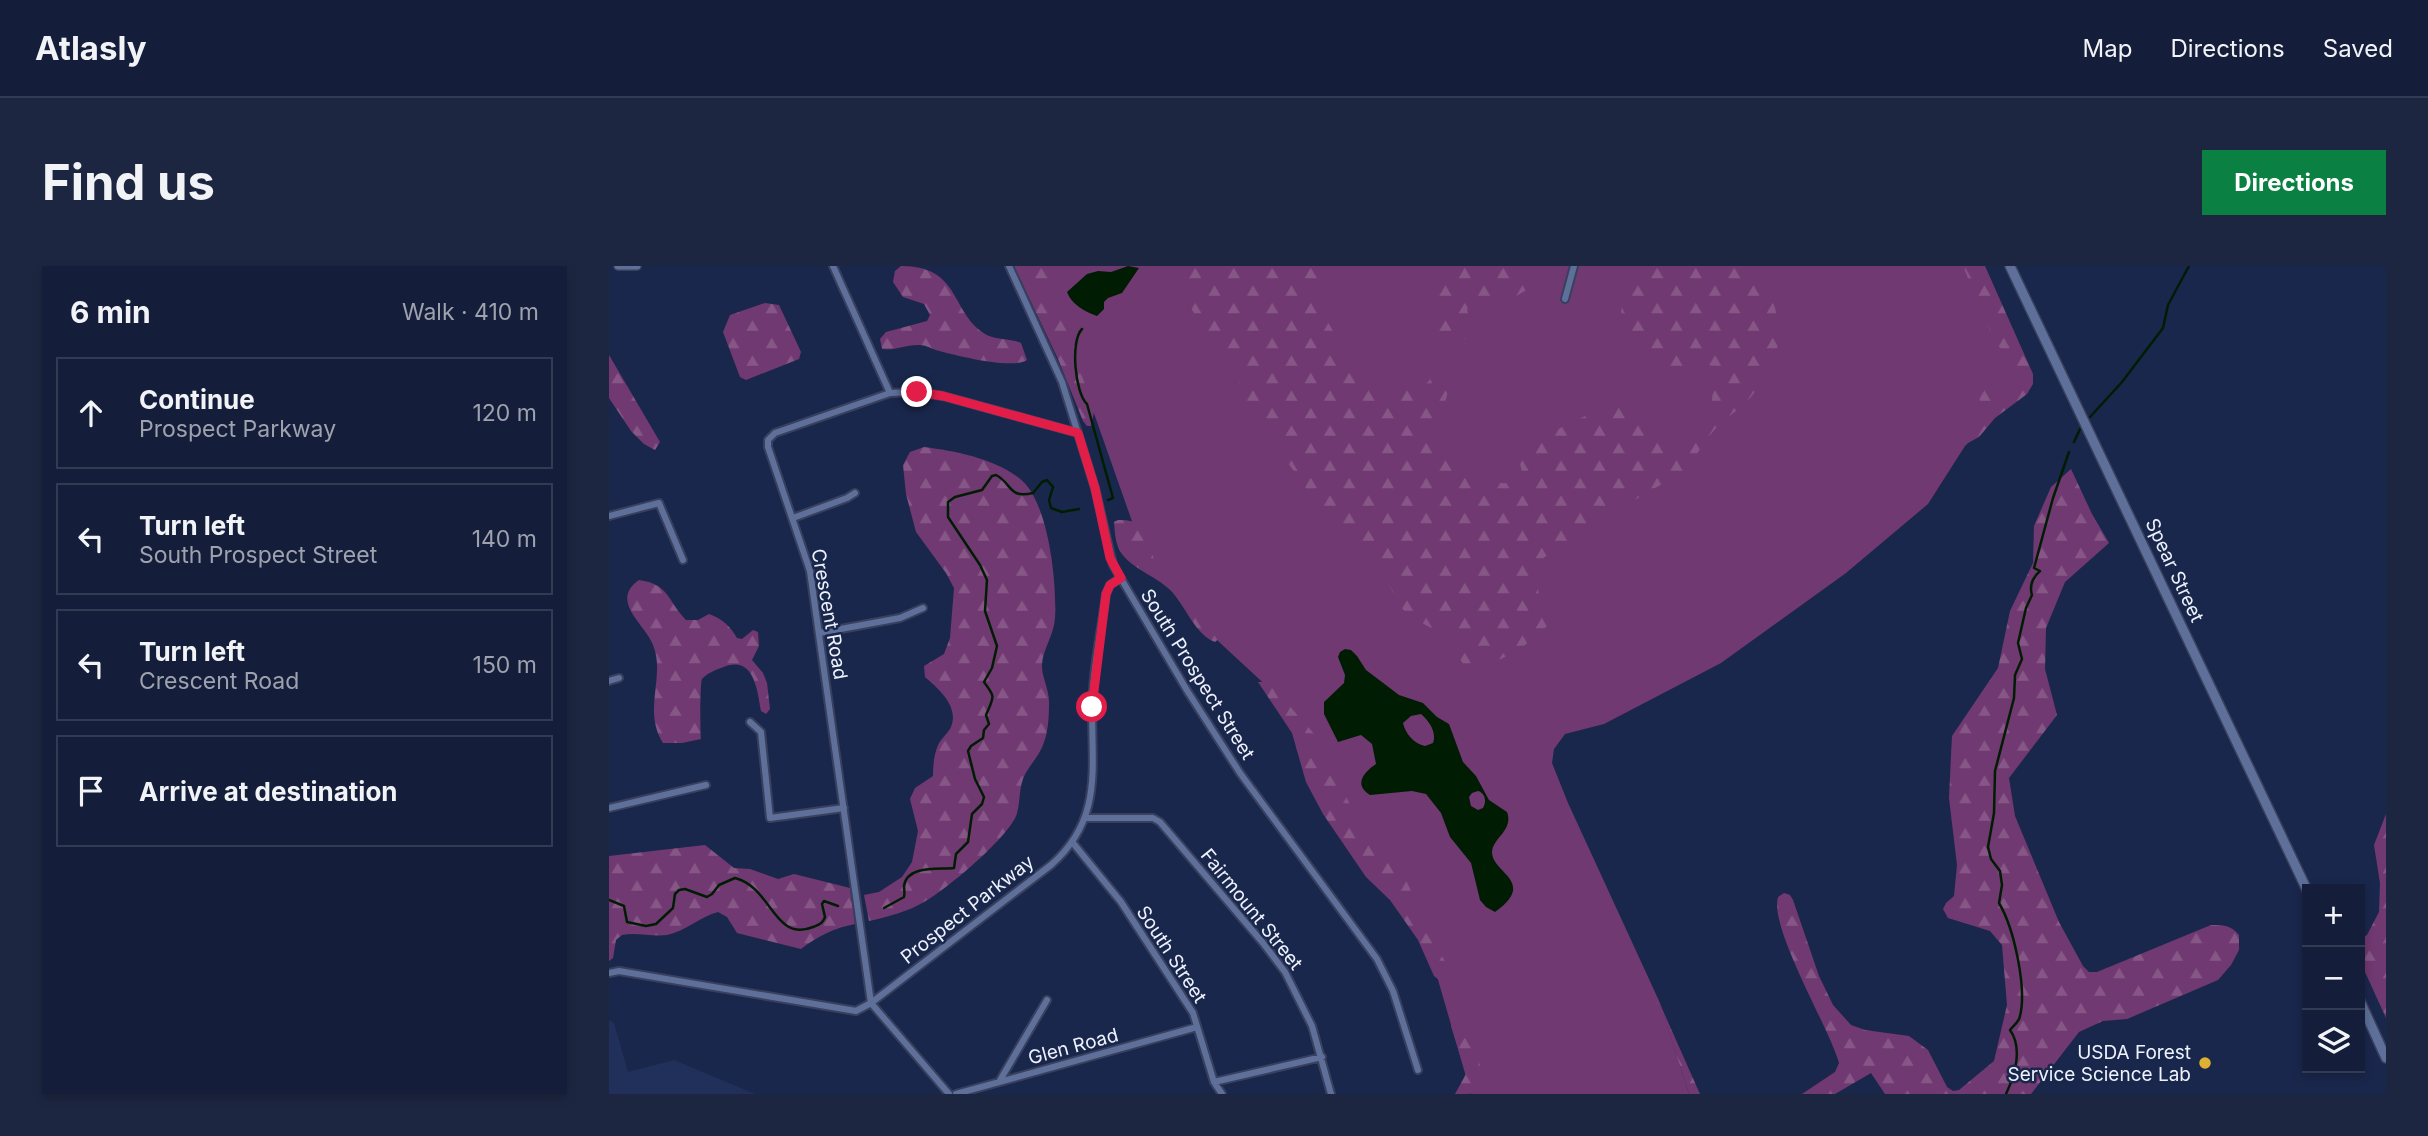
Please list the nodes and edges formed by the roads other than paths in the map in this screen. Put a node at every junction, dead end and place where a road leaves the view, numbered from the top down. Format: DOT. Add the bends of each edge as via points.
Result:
graph roads {
  1 [pos="618,266"];
  2 [pos="637,266"];
  3 [pos="833,266"];
  4 [pos="1009,266"];
  5 [pos="1574,266"];
  6 [pos="2010,266"];
  7 [pos="1565,299"];
  8 [pos="890,393"];
  9 [pos="1078,433"];
  10 [pos="855,493"];
  11 [pos="609,516"];
  12 [pos="793,518"];
  13 [pos="683,560"];
  14 [pos="1121,578"];
  15 [pos="923,608"];
  16 [pos="819,633"];
  17 [pos="619,678"];
  18 [pos="609,681"];
  19 [pos="750,722"];
  20 [pos="706,785"];
  21 [pos="609,808"];
  22 [pos="845,808"];
  23 [pos="1086,818"];
  24 [pos="1073,842"];
  25 [pos="2304,884"];
  26 [pos="609,973"];
  27 [pos="1047,1000"];
  28 [pos="871,1003"];
  29 [pos="2364,1010"];
  30 [pos="1197,1027"];
  31 [pos="1322,1057"];
  32 [pos="2386,1058"];
  33 [pos="1418,1070"];
  34 [pos="999,1082"];
  35 [pos="1214,1082"];
  36 [pos="949,1094"];
  37 [pos="956,1094"];
  38 [pos="1222,1094"];
  39 [pos="1331,1094"];
  1 -- 2 [label="street"];
  3 -- 8 [label="street"];
  4 -- 9 [label="street, South Prospect Street" via="1062,382"];
  5 -- 7 [label="street"];
  6 -- 25 [label="main road, Spear Street"];
  8 -- 9 [label="street, Crescent Road" via="943,396"];
  8 -- 12 [label="street, Crescent Road" via="769,437 768,447"];
  9 -- 14 [label="street, South Prospect Street" via="1110,558"];
  10 -- 12 [label="street"];
  11 -- 13 [label="street" via="659,503"];
  12 -- 16 [label="street, Crescent Road" via="808,563"];
  14 -- 23 [label="street, Prospect Parkway" via="1107,590 1096,662 1092,785"];
  14 -- 33 [label="street, South Prospect Street" via="1240,773 1377,959 1393,991"];
  15 -- 16 [label="street" via="900,618"];
  16 -- 22 [label="street, Crescent Road"];
  17 -- 18 [label="street"];
  19 -- 22 [label="street" via="761,732 770,818"];
  20 -- 21 [label="street"];
  22 -- 28 [label="street, Crescent Road"];
  23 -- 24 [label="street, Prospect Parkway"];
  23 -- 31 [label="street, Fairmount Street" via="1153,818 1160,822 1278,961 1312,1026"];
  24 -- 28 [label="street, Prospect Parkway" via="1051,865"];
  24 -- 30 [label="street, South Street" via="1121,902 1186,1002"];
  26 -- 28 [label="street, Prospect Parkway" via="619,971 850,1012"];
  27 -- 34 [label="street"];
  28 -- 36 [label="street"];
  29 -- 32 [label="main road"];
  30 -- 34 [label="street, Glen Road"];
  30 -- 35 [label="street, South Street"];
  31 -- 35 [label="street"];
  31 -- 39 [label="street, Fairmount Street"];
  34 -- 37 [label="street, Glen Road"];
  35 -- 38 [label="street, South Street"];
}
